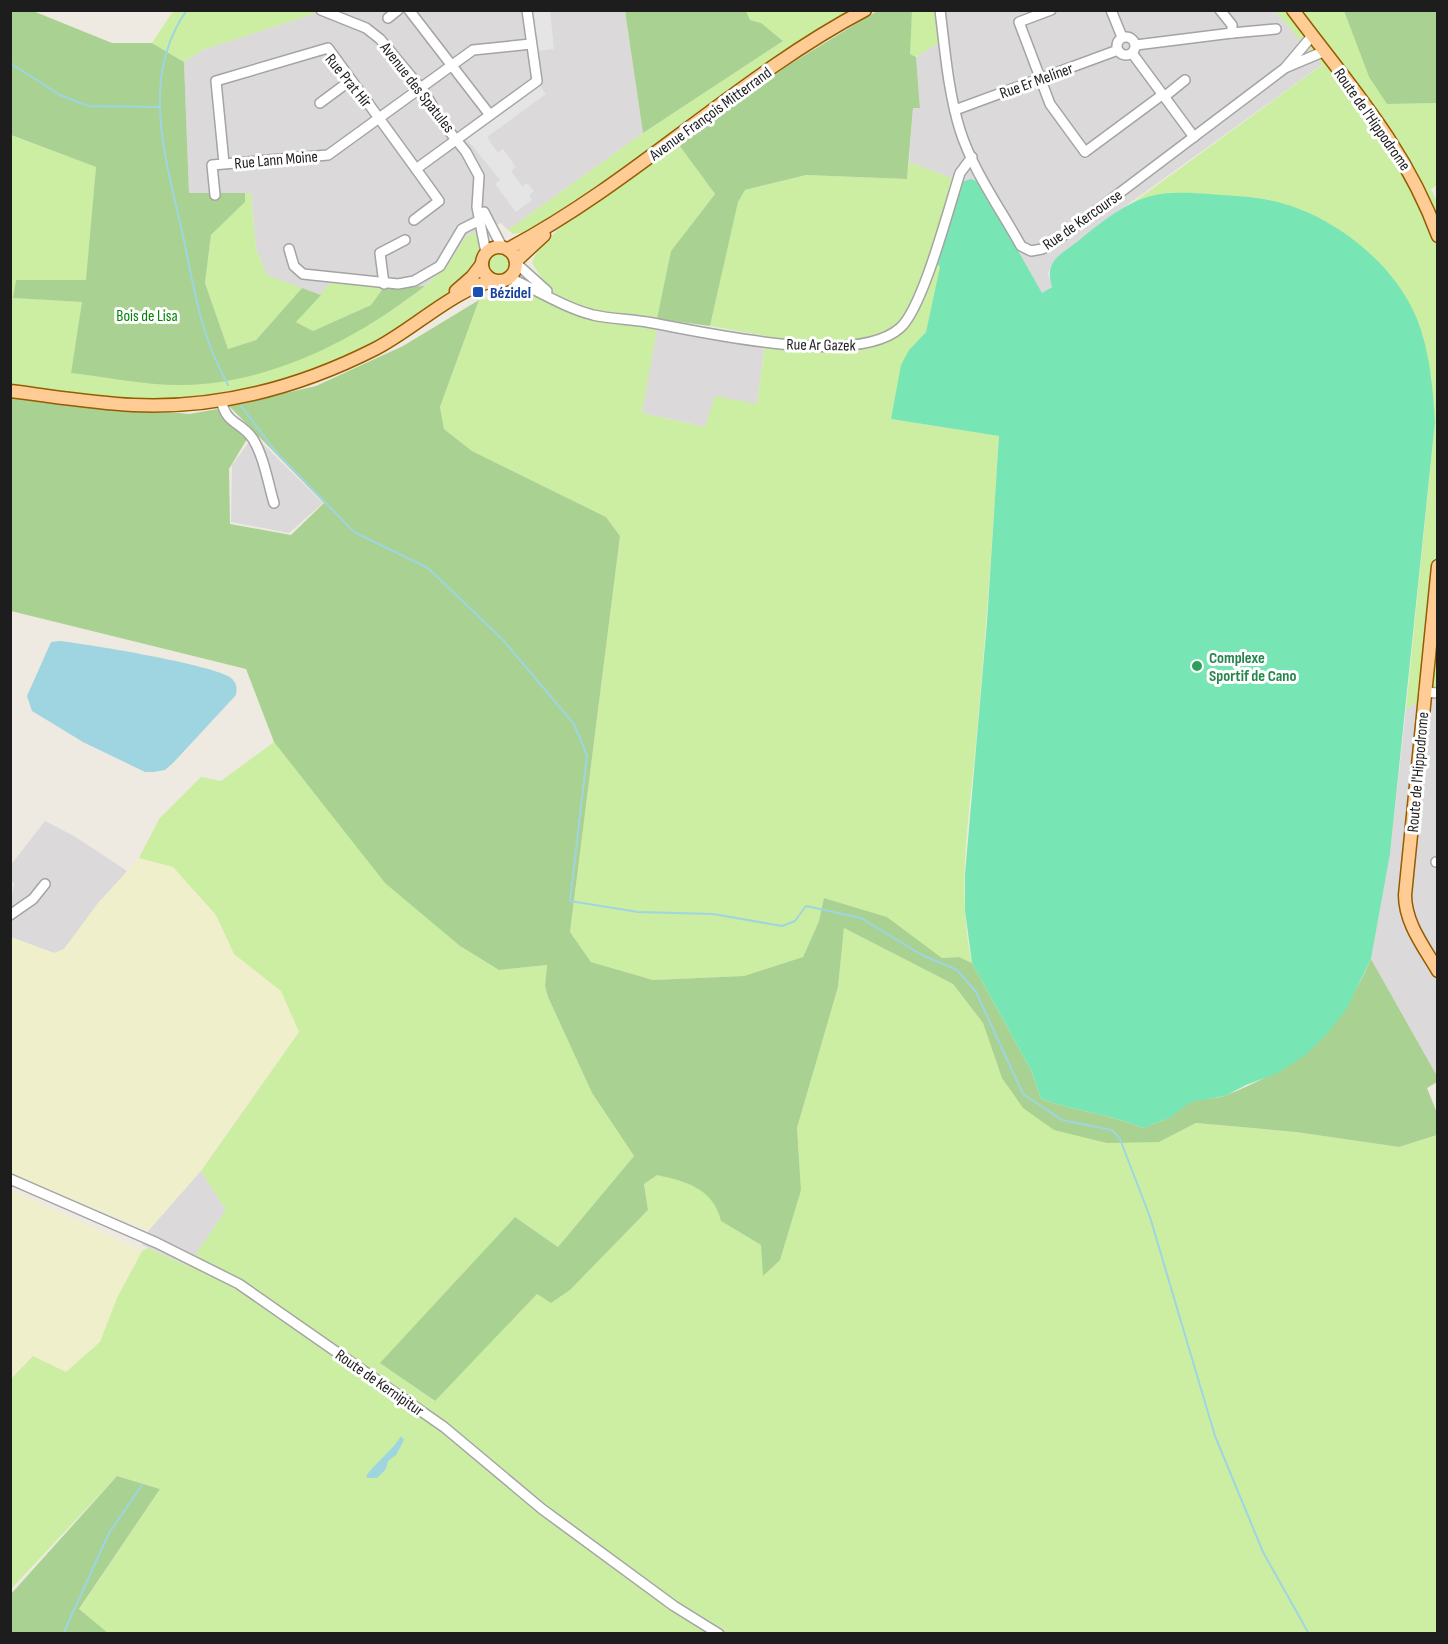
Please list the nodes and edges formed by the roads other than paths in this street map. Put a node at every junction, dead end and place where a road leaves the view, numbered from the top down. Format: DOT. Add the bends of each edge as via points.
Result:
graph roads {
  1 [pos="321,10"];
  2 [pos="398,10"];
  3 [pos="409,10"];
  4 [pos="527,10"];
  5 [pos="865,10"];
  6 [pos="940,10"];
  7 [pos="1051,10"];
  8 [pos="1111,10"];
  9 [pos="1220,10"];
  10 [pos="1293,10"];
  11 [pos="388,18"];
  12 [pos="1276,29"];
  13 [pos="1232,33"];
  14 [pos="1312,36"];
  15 [pos="1122,38"];
  16 [pos="531,44"];
  17 [pos="1134,49"];
  18 [pos="1118,50"];
  19 [pos="1325,51"];
  20 [pos="452,65"];
  21 [pos="1285,68"];
  22 [pos="1039,78"];
  23 [pos="351,80"];
  24 [pos="1185,80"];
  25 [pos="421,88"];
  26 [pos="1163,96"];
  27 [pos="320,102"];
  28 [pos="955,110"];
  29 [pos="490,115"];
  30 [pos="379,118"];
  31 [pos="1194,137"];
  32 [pos="458,139"];
  33 [pos="972,156"];
  34 [pos="224,164"];
  35 [pos="417,169"];
  36 [pos="215,195"];
  37 [pos="483,219"];
  38 [pos="414,220"];
  39 [pos="558,222"];
  40 [pos="1437,236"];
  41 [pos="405,240"];
  42 [pos="505,248"];
  43 [pos="289,249"];
  44 [pos="484,259"];
  45 [pos="517,263"];
  46 [pos="510,278"];
  47 [pos="493,281"];
  48 [pos="384,284"];
  49 [pos="556,298"];
  50 [pos="446,303"];
  51 [pos="10,391"];
  52 [pos="221,400"];
  53 [pos="273,503"];
  54 [pos="1437,566"];
  55 [pos="1424,692"];
  56 [pos="1437,693"];
  57 [pos="45,884"];
  58 [pos="10,915"];
  59 [pos="1437,971"];
  60 [pos="10,1179"];
  61 [pos="719,1634"];
  1 -- 25 [label="street, Avenue des Spatules" via="373,33"];
  2 -- 11 [label="street"];
  3 -- 20 [label="street"];
  4 -- 16 [label="street"];
  5 -- 39 [label="main road, Avenue François Mitterrand" via="753,81"];
  6 -- 28 [label="street, Rue de Kercourse"];
  7 -- 22 [label="street" via="1019,22"];
  8 -- 15 [label="street"];
  9 -- 13 [label="street" via="1232,25"];
  10 -- 14 [label="main road, Route de l'Hippodrome"];
  12 -- 13 [label="street"];
  13 -- 17 [label="street"];
  14 -- 19 [label="main road, Route de l'Hippodrome"];
  14 -- 21 [label="street, Rue de Kercourse"];
  15 -- 17 [label="street" via="1129,37"];
  15 -- 18 [label="street"];
  16 -- 20 [label="street, Rue Lann Moine" via="473,50"];
  16 -- 29 [label="street" via="537,81"];
  17 -- 18 [label="street" via="1126,55"];
  17 -- 26 [label="street"];
  18 -- 22 [label="street, Rue Er Meliner"];
  19 -- 21 [label="street, Rue de Kercourse"];
  19 -- 40 [label="main road, Route de l'Hippodrome" via="1407,166"];
  20 -- 25 [label="street, Rue Lann Moine"];
  20 -- 29 [label="street"];
  21 -- 31 [label="street, Rue de Kercourse"];
  22 -- 26 [label="street" via="1050,104 1085,152"];
  22 -- 28 [label="street, Rue Er Meliner"];
  23 -- 27 [label="street"];
  23 -- 30 [label="street, Rue Prat Hir"];
  23 -- 34 [label="street, Rue Prat Hir" via="328,48 216,81"];
  24 -- 26 [label="street"];
  25 -- 30 [label="street, Rue Lann Moine"];
  25 -- 32 [label="street, Avenue des Spatules" via="441,121"];
  26 -- 31 [label="street"];
  28 -- 33 [label="street, Rue de Kercourse"];
  29 -- 32 [label="street"];
  30 -- 34 [label="street, Rue Lann Moine" via="328,154"];
  30 -- 35 [label="street, Rue Prat Hir"];
  31 -- 33 [label="street, Rue de Kercourse" via="1056,241 1031,251 1020,246"];
  32 -- 35 [label="street"];
  32 -- 37 [label="street, Avenue des Spatules" via="478,172"];
  33 -- 49 [label="street, Rue Ar Gazek" via="960,173 915,308 900,328 879,340 840,347 774,343 593,315"];
  34 -- 36 [label="street, Rue Lann Moine" via="212,165"];
  35 -- 38 [label="street, Rue Prat Hir" via="440,201"];
  37 -- 42 [label="street, Avenue des Spatules"];
  37 -- 44 [label="street, Avenue des Spatules"];
  37 -- 48 [label="street" via="462,229 445,260 433,270 414,281"];
  39 -- 42 [label="main road, Avenue François Mitterrand"];
  39 -- 45 [label="main road, Avenue François Mitterrand"];
  41 -- 48 [label="street" via="380,254"];
  42 -- 44 [label="main road"];
  42 -- 45 [label="main road"];
  43 -- 48 [label="street" via="294,266 303,274"];
  44 -- 47 [label="main road" via="486,276"];
  44 -- 50 [label="main road"];
  45 -- 46 [label="main road"];
  45 -- 49 [label="street, Rue Ar Gazek"];
  46 -- 47 [label="main road"];
  46 -- 49 [label="street, Rue Ar Gazek"];
  47 -- 50 [label="main road"];
  50 -- 52 [label="main road" via="378,348 339,366 273,389"];
  51 -- 52 [label="main road" via="131,405"];
  52 -- 53 [label="street" via="228,420 245,430 257,448"];
  54 -- 55 [label="main road, Route de l'Hippodrome"];
  55 -- 56 [label="street"];
  55 -- 59 [label="main road, Route de l'Hippodrome" via="1405,903 1412,926"];
  57 -- 58 [label="street" via="33,899"];
  60 -- 61 [label="street, Route de Kernipitur" via="157,1243 239,1284 444,1427 542,1509 674,1606"];
}
